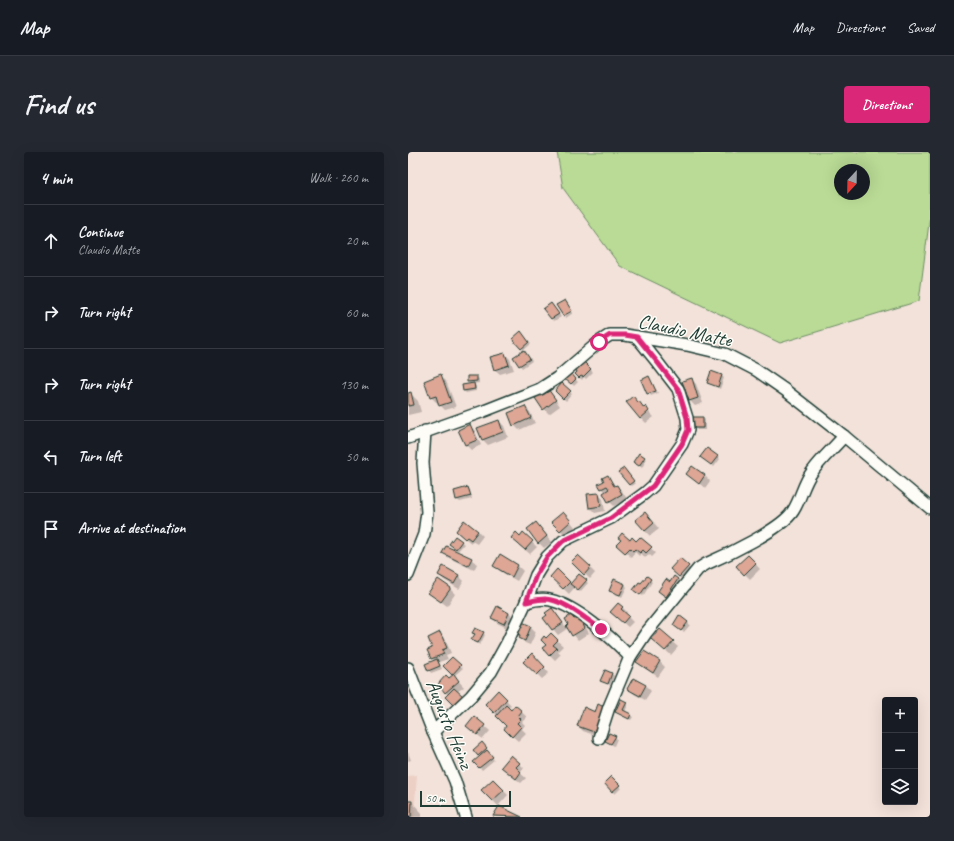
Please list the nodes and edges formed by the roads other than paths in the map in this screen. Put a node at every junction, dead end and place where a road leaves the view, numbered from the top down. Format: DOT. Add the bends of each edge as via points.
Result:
graph roads {
  1 [pos="637,337"];
  2 [pos="425,431"];
  3 [pos="844,436"];
  4 [pos="408,438"];
  5 [pos="930,508"];
  6 [pos="408,576"];
  7 [pos="526,602"];
  8 [pos="630,657"];
  9 [pos="408,668"];
  10 [pos="433,732"];
  11 [pos="599,738"];
  12 [pos="466,817"];
  1 -- 2 [label="street, Claudio Matte" via="610,335 540,389"];
  1 -- 3 [label="street, Claudio Matte" via="687,345 725,354 740,361 785,390"];
  1 -- 7 [label="street" via="678,389 688,430 682,444 653,486 611,518 563,541 547,557 536,575"];
  2 -- 4 [label="street, Claudio Matte"];
  2 -- 6 [label="street" via="423,463 427,512 424,534"];
  3 -- 5 [label="street, Claudio Matte"];
  3 -- 8 [label="street" via="812,472 793,511 786,519 760,537 698,569 646,633"];
  7 -- 8 [label="street" via="551,600 577,612 601,629"];
  7 -- 10 [label="street" via="490,672 471,696"];
  8 -- 11 [label="street"];
  9 -- 10 [label="street, Augusto Heinz"];
  10 -- 12 [label="street, Augusto Heinz" via="455,781"];
}
